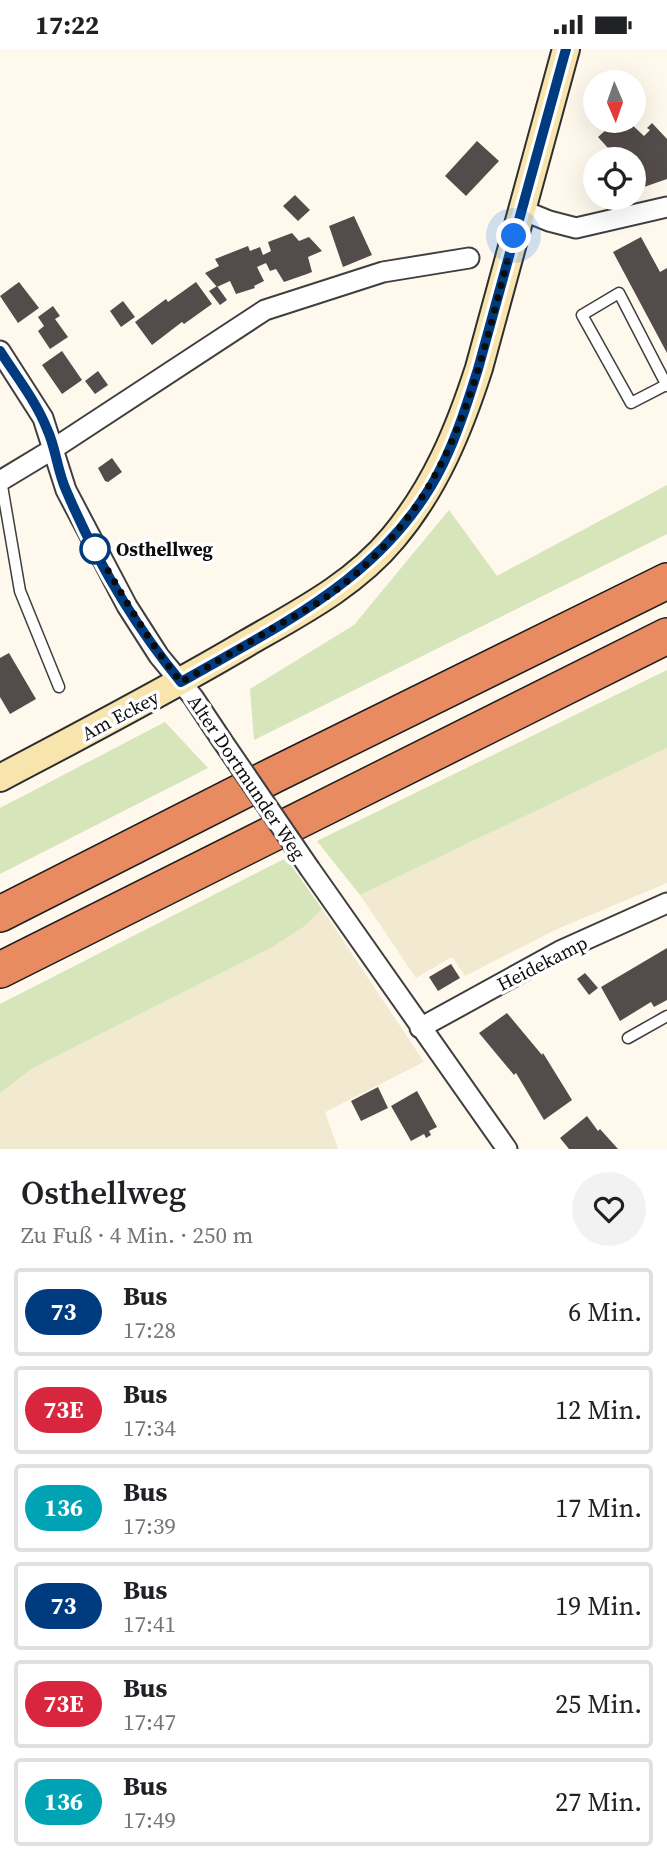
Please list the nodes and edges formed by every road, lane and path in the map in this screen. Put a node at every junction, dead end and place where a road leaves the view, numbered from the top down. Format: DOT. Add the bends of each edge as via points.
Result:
graph roads {
  1 [pos="566,49"];
  2 [pos="667,207"];
  3 [pos="522,210"];
  4 [pos="470,258"];
  5 [pos="0,351"];
  6 [pos="667,385"];
  7 [pos="53,449"];
  8 [pos="1,481"];
  9 [pos="667,581"];
  10 [pos="667,636"];
  11 [pos="181,682"];
  12 [pos="58,687"];
  13 [pos="0,778"];
  14 [pos="667,903"];
  15 [pos="0,914"];
  16 [pos="0,970"];
  17 [pos="667,1016"];
  18 [pos="420,1028"];
  19 [pos="628,1038"];
  20 [pos="507,1149"];
  1 -- 3 [label="street, Am Eckey"];
  2 -- 3 [label="street" via="576,228"];
  3 -- 11 [label="street, Am Eckey" via="462,419 419,504 392,540 338,589"];
  4 -- 7 [label="street" via="383,272 265,310"];
  5 -- 7 [label="street, Alter Dortmunder Weg" via="43,418"];
  6 -- 6 [label="lane" via="631,403 582,315 619,293"];
  7 -- 8 [label="street"];
  7 -- 11 [label="street, Alter Dortmunder Weg" via="66,490 102,561 159,656"];
  8 -- 12 [label="lane" via="20,591"];
  9 -- 15 [label="highway"];
  10 -- 16 [label="highway"];
  11 -- 13 [label="street, Am Eckey"];
  11 -- 18 [label="street, Alter Dortmunder Weg, bridge"];
  14 -- 18 [label="street, Heidekamp" via="560,951"];
  17 -- 19 [label="lane"];
  18 -- 20 [label="street, Alter Dortmunder Weg"];
}
